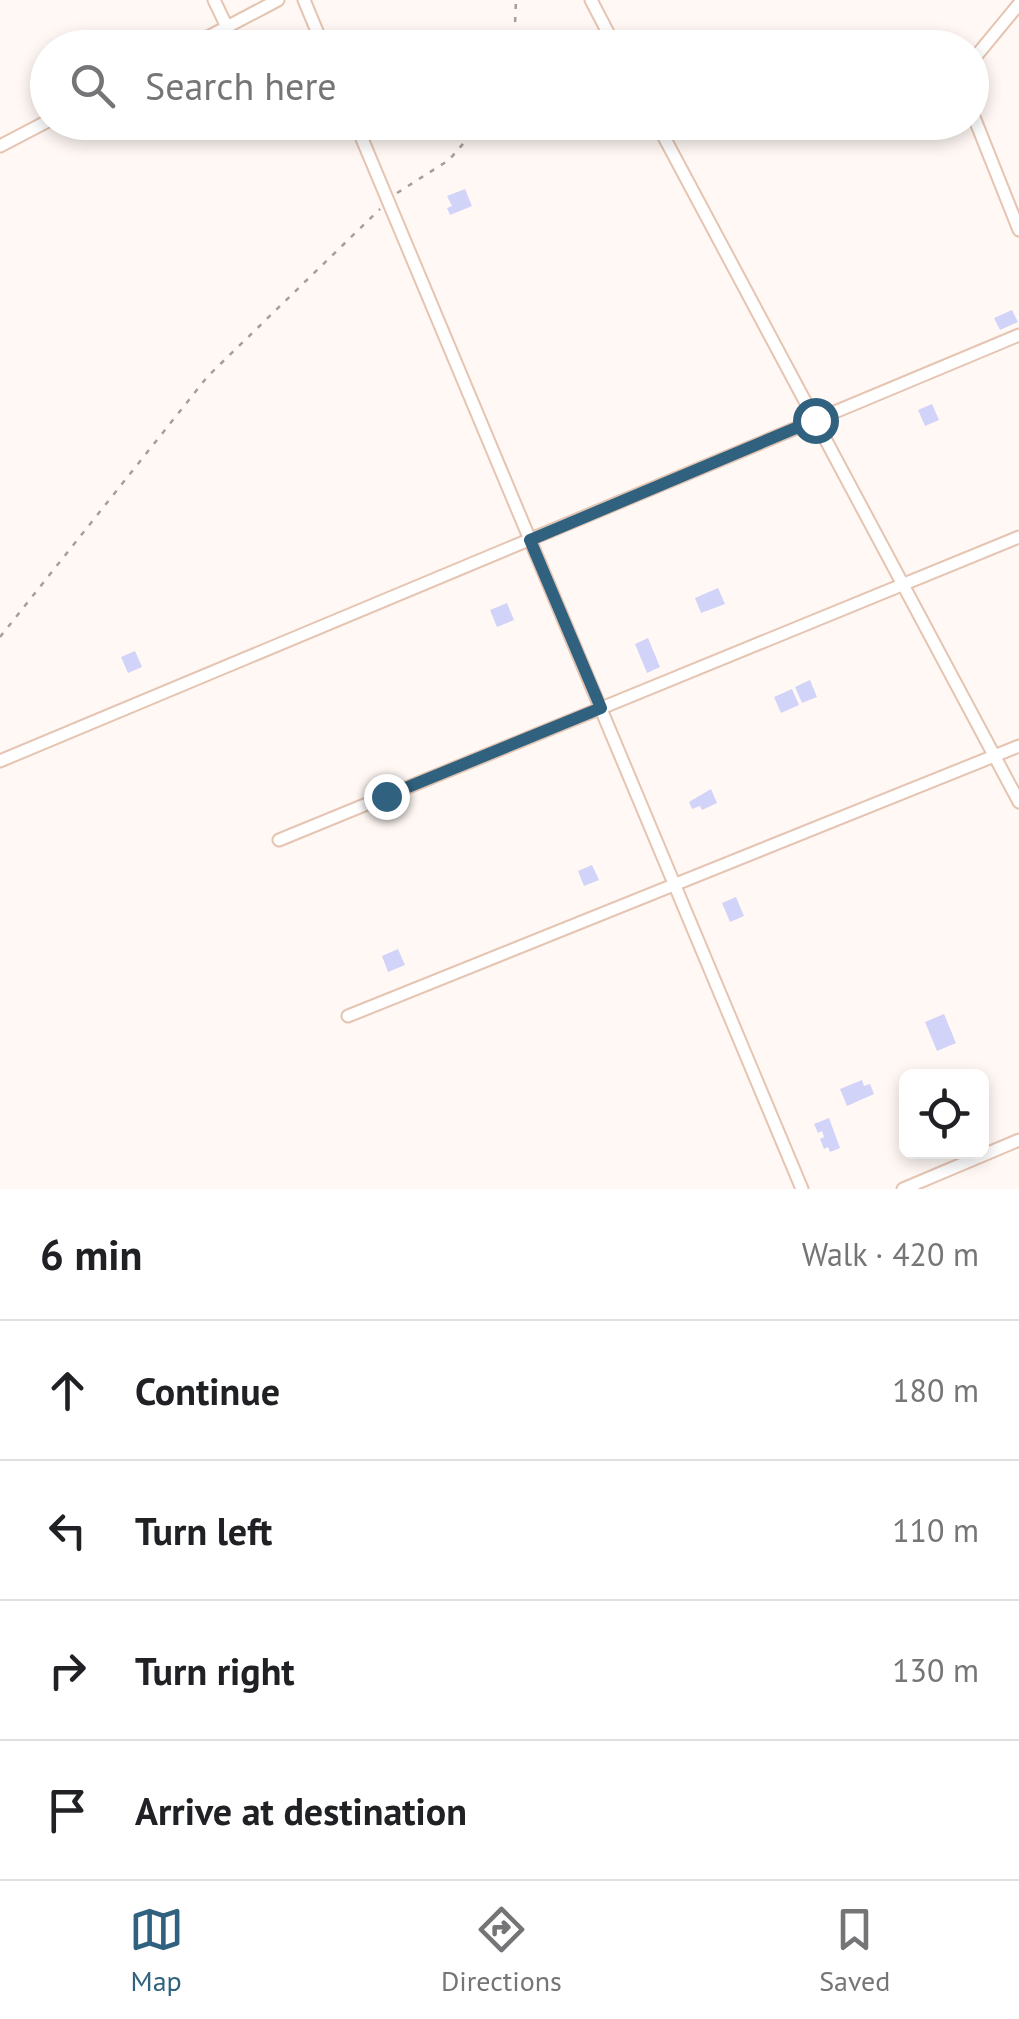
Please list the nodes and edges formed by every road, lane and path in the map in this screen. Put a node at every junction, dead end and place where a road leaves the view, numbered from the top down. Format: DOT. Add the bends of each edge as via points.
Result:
graph roads {
  1 [pos="214,0"];
  2 [pos="278,0"];
  3 [pos="304,0"];
  4 [pos="516,0"];
  5 [pos="591,0"];
  6 [pos="1019,4"];
  7 [pos="227,27"];
  8 [pos="221,30"];
  9 [pos="316,30"];
  10 [pos="515,30"];
  11 [pos="607,30"];
  12 [pos="989,40"];
  13 [pos="30,130"];
  14 [pos="363,140"];
  15 [pos="466,140"];
  16 [pos="666,140"];
  17 [pos="983,140"];
  18 [pos="0,146"];
  19 [pos="388,202"];
  20 [pos="1019,230"];
  21 [pos="1019,335"];
  22 [pos="815,420"];
  23 [pos="1019,538"];
  24 [pos="530,540"];
  25 [pos="903,585"];
  26 [pos="0,636"];
  27 [pos="601,708"];
  28 [pos="1019,746"];
  29 [pos="994,756"];
  30 [pos="0,761"];
  31 [pos="1019,802"];
  32 [pos="279,840"];
  33 [pos="674,885"];
  34 [pos="348,1016"];
  35 [pos="1019,1140"];
  36 [pos="802,1189"];
  37 [pos="902,1189"];
  1 -- 7 [label="street"];
  2 -- 7 [label="street"];
  3 -- 9 [label="street"];
  4 -- 10 [label="path"];
  5 -- 11 [label="street"];
  6 -- 12 [label="street"];
  7 -- 8 [label="street"];
  13 -- 18 [label="street"];
  14 -- 19 [label="street"];
  15 -- 19 [label="path"];
  16 -- 22 [label="street"];
  17 -- 20 [label="street"];
  19 -- 24 [label="street"];
  19 -- 26 [label="path" via="208,376"];
  21 -- 22 [label="street"];
  22 -- 24 [label="street"];
  22 -- 25 [label="street"];
  23 -- 25 [label="street"];
  24 -- 27 [label="street"];
  24 -- 30 [label="street"];
  25 -- 27 [label="street"];
  25 -- 29 [label="street"];
  27 -- 32 [label="street"];
  27 -- 33 [label="street"];
  28 -- 29 [label="street"];
  29 -- 31 [label="street"];
  29 -- 33 [label="street"];
  33 -- 34 [label="street"];
  33 -- 36 [label="street"];
  35 -- 37 [label="street"];
}
